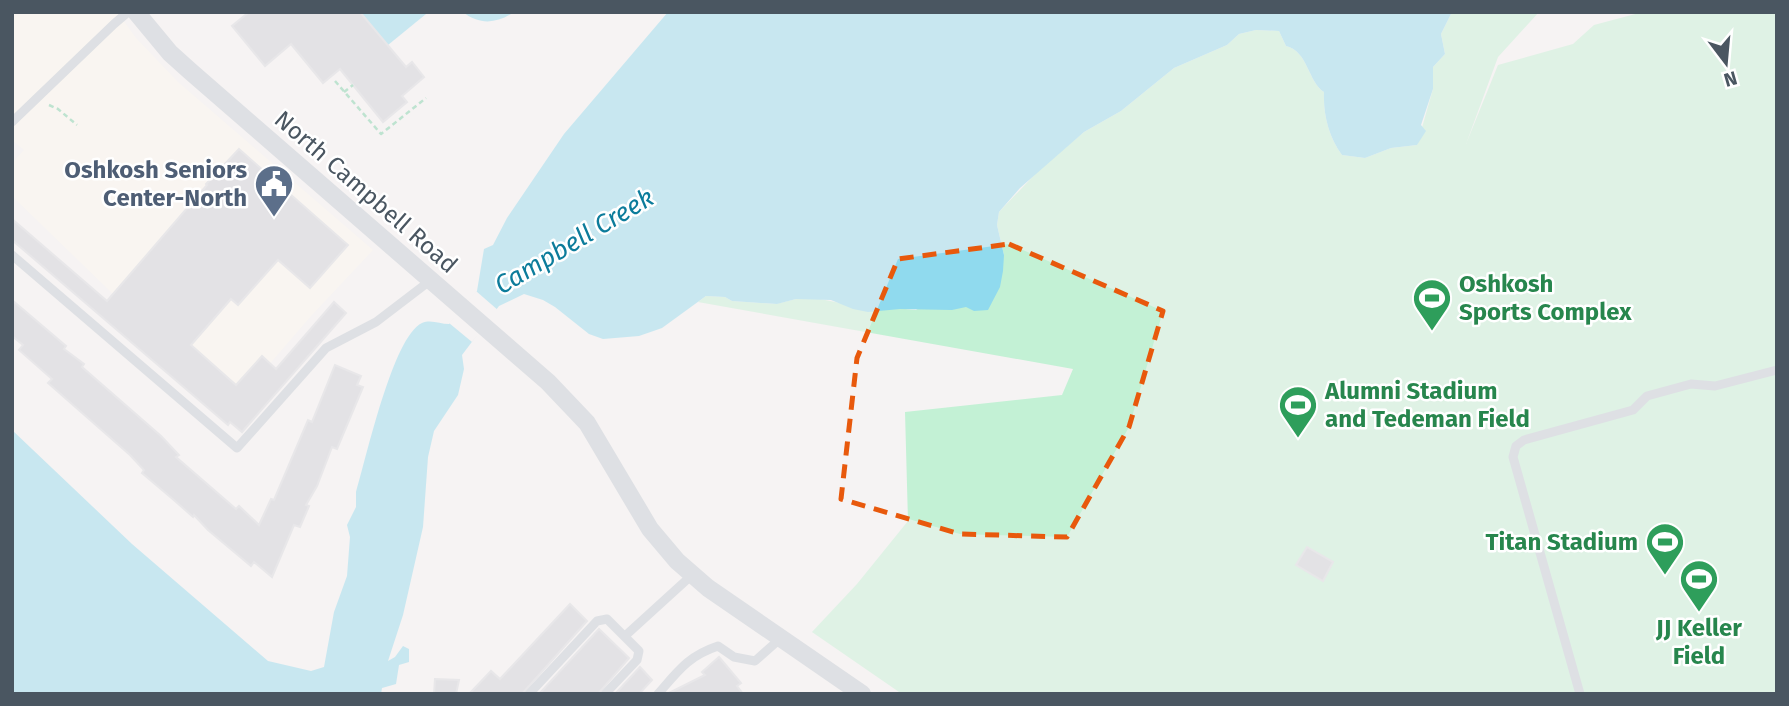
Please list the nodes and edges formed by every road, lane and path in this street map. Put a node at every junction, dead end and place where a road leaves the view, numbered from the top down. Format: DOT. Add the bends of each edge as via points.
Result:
graph roads {
  1 [pos="128,12"];
  2 [pos="136,12"];
  3 [pos="335,81"];
  4 [pos="353,86"];
  5 [pos="344,92"];
  6 [pos="426,98"];
  7 [pos="12,122"];
  8 [pos="200,164"];
  9 [pos="213,175"];
  10 [pos="12,255"];
  11 [pos="431,281"];
  12 [pos="1777,370"];
  13 [pos="692,575"];
  14 [pos="625,636"];
  15 [pos="781,638"];
  16 [pos="529,694"];
  17 [pos="605,694"];
  18 [pos="657,694"];
  19 [pos="862,694"];
  20 [pos="1580,694"];
  1 -- 7 [label="lane"];
  2 -- 11 [label="street, North Campbell Road" via="170,53"];
  3 -- 5 [label="path"];
  4 -- 5 [label="path"];
  5 -- 6 [label="path" via="381,135"];
  8 -- 9 [label="path"];
  10 -- 11 [label="lane" via="237,447 326,348 376,321"];
  11 -- 13 [label="street, North Campbell Road" via="548,382 587,424 650,529"];
  12 -- 20 [label="lane" via="1715,386 1691,384 1647,396 1633,410 1516,446 1513,457"];
  13 -- 14 [label="lane"];
  13 -- 15 [label="street, North Campbell Road"];
  14 -- 16 [label="lane" via="607,619 597,621"];
  14 -- 17 [label="lane" via="639,651 637,660"];
  15 -- 18 [label="lane" via="755,661 734,657 718,646 706,650 691,657"];
  15 -- 19 [label="street, North Campbell Road"];
}
